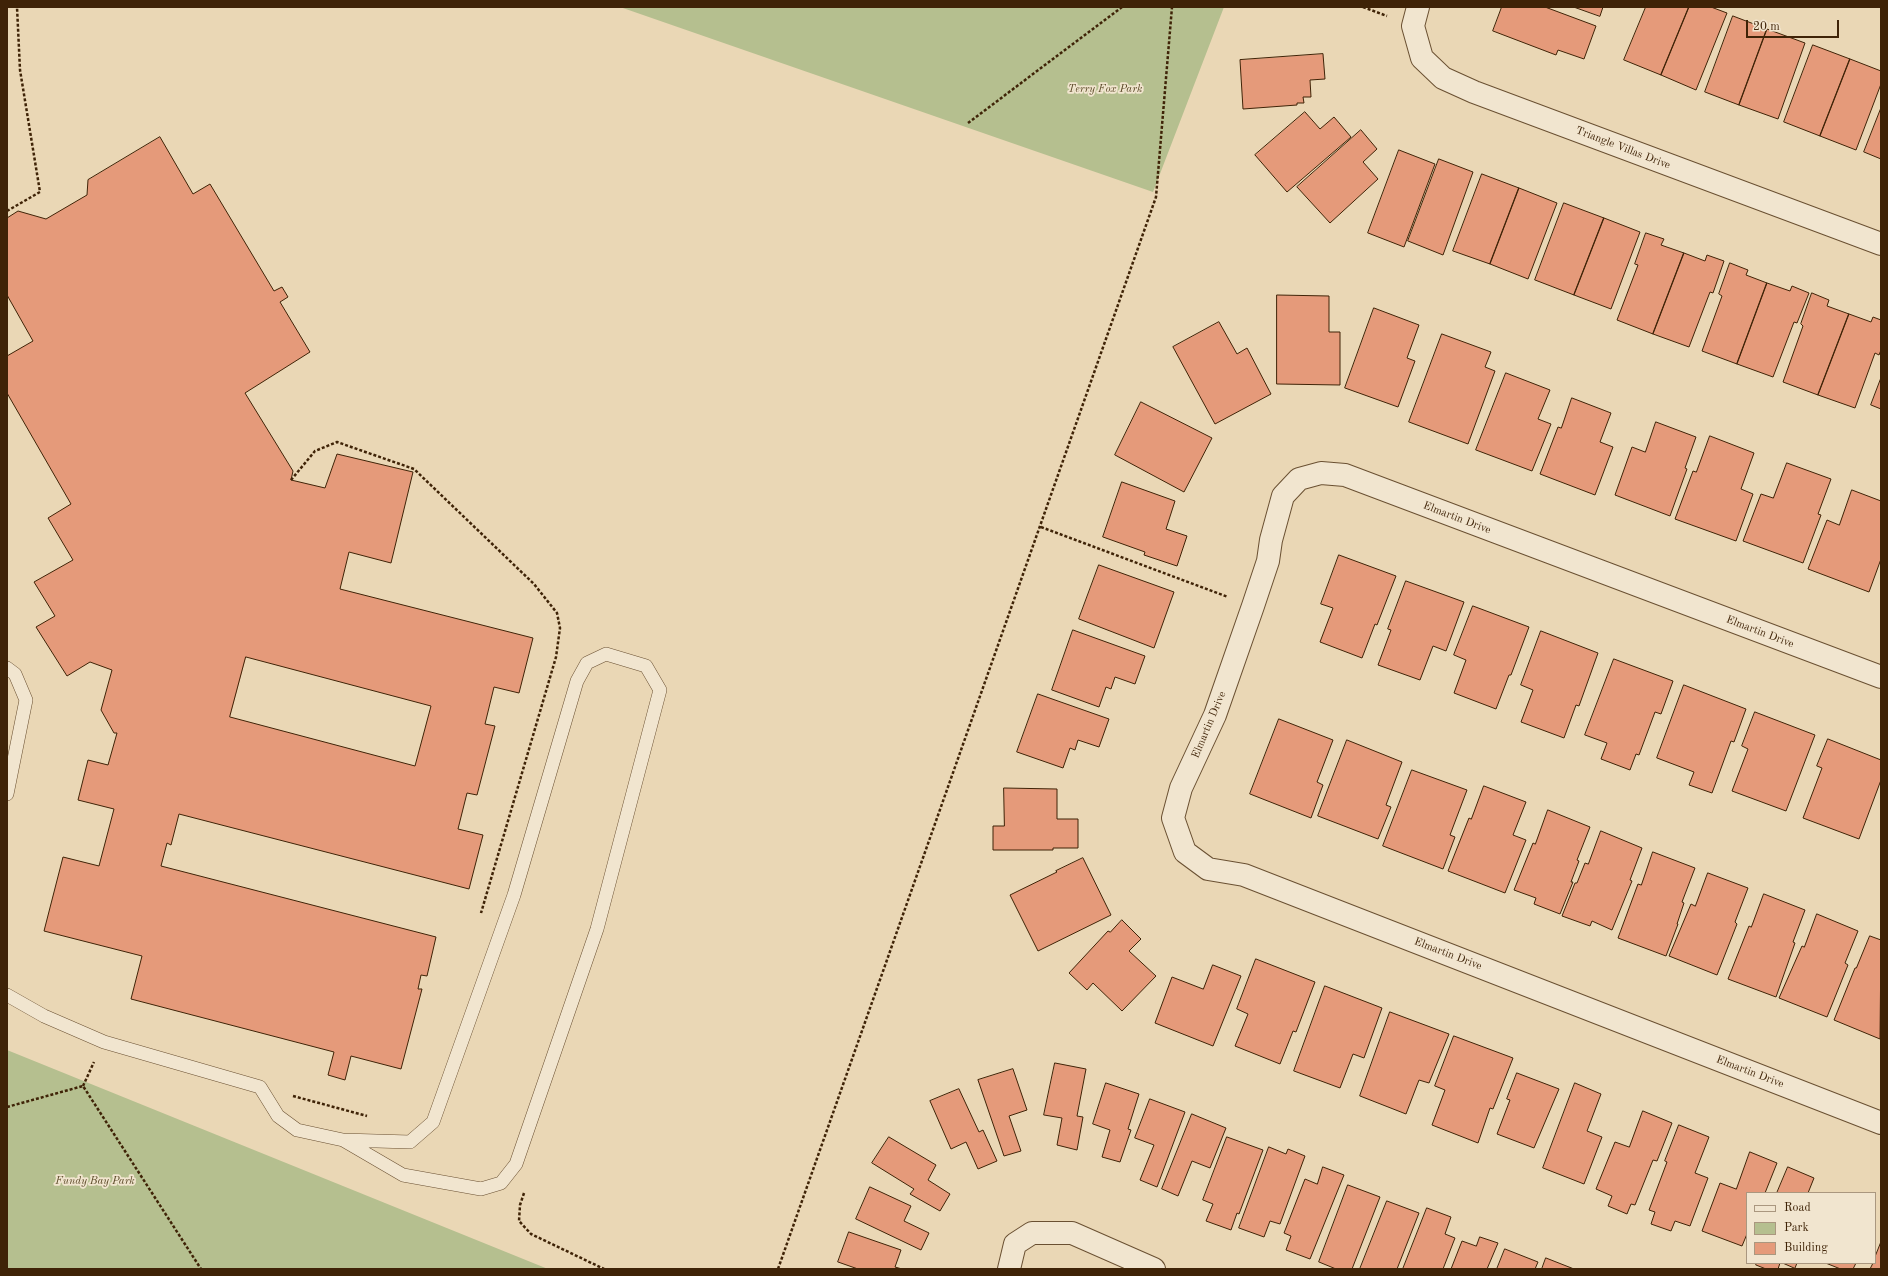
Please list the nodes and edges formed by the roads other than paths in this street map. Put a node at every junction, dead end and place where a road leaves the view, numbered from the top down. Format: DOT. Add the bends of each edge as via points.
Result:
graph roads {
  1 [pos="1418,7"];
  2 [pos="1881,244"];
  3 [pos="7,668"];
  4 [pos="1881,677"];
  5 [pos="7,794"];
  6 [pos="7,995"];
  7 [pos="1881,1123"];
  8 [pos="344,1140"];
  9 [pos="1009,1269"];
  10 [pos="1154,1269"];
  1 -- 2 [label="street, Triangle Villas Drive" via="1412,26 1422,58 1443,78 1474,92"];
  3 -- 5 [label="lane" via="15,674 26,700"];
  4 -- 7 [label="street, Elmartin Drive" via="1345,475 1321,472 1299,479 1283,496 1268,561 1253,606 1215,715 1181,788 1173,818 1185,852 1208,869 1244,875"];
  6 -- 8 [label="lane" via="44,1016 104,1042 260,1087 278,1116 297,1130"];
  8 -- 8 [label="lane" via="403,1175 481,1190 501,1182 516,1164 600,919 660,690 646,666 606,654 587,663 577,681 514,894 433,1122 410,1142"];
  9 -- 10 [label="street" via="1015,1244 1032,1234 1072,1233"];
}
